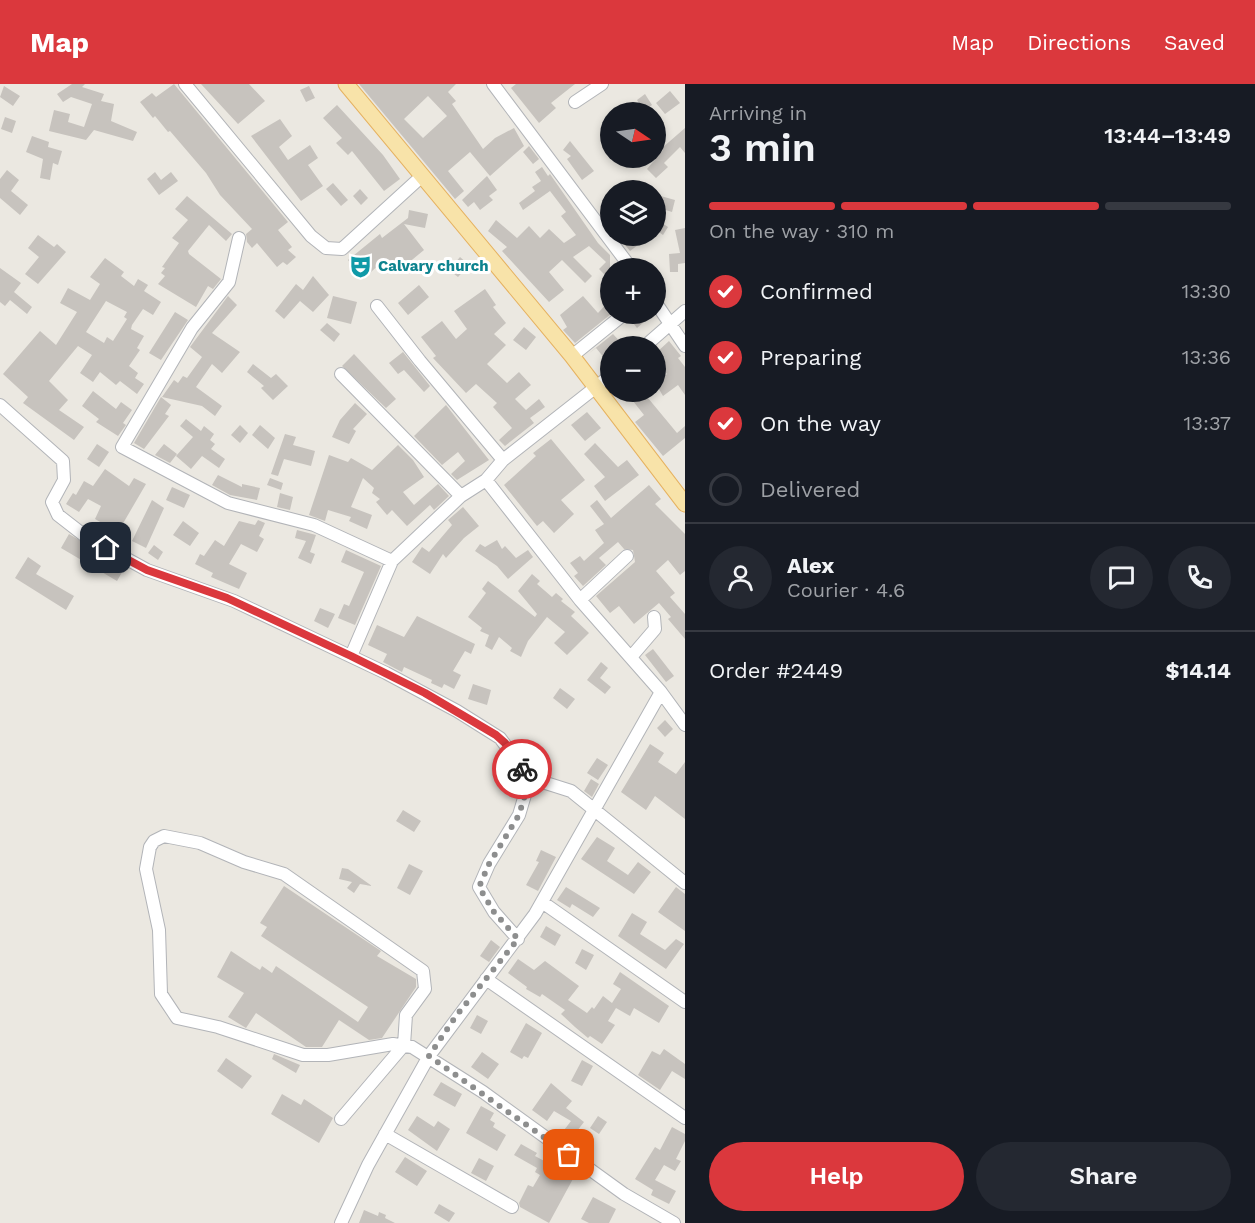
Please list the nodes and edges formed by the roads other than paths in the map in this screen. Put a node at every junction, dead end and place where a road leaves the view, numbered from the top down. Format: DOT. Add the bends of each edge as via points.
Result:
graph roads {
  1 [pos="185,84"];
  2 [pos="346,84"];
  3 [pos="493,84"];
  4 [pos="602,84"];
  5 [pos="575,102"];
  6 [pos="422,176"];
  7 [pos="238,238"];
  8 [pos="624,258"];
  9 [pos="376,306"];
  10 [pos="685,311"];
  11 [pos="666,320"];
  12 [pos="612,324"];
  13 [pos="668,324"];
  14 [pos="655,336"];
  15 [pos="685,346"];
  16 [pos="572,356"];
  17 [pos="341,374"];
  18 [pos="600,385"];
  19 [pos="595,389"];
  20 [pos="0,405"];
  21 [pos="503,459"];
  22 [pos="486,480"];
  23 [pos="461,496"];
  24 [pos="685,504"];
  25 [pos="627,556"];
  26 [pos="393,561"];
  27 [pos="580,600"];
  28 [pos="654,616"];
  29 [pos="351,656"];
  30 [pos="631,657"];
  31 [pos="662,692"];
  32 [pos="685,724"];
  33 [pos="530,778"];
  34 [pos="596,810"];
  35 [pos="685,883"];
  36 [pos="542,902"];
  37 [pos="518,939"];
  38 [pos="486,979"];
  39 [pos="685,1002"];
  40 [pos="404,1044"];
  41 [pos="429,1056"];
  42 [pos="685,1118"];
  43 [pos="341,1119"];
  44 [pos="385,1134"];
  45 [pos="512,1207"];
  46 [pos="341,1223"];
  47 [pos="674,1223"];
  1 -- 6 [label="street" via="311,236 326,248 342,249"];
  2 -- 6 [label="main road"];
  3 -- 8 [label="street"];
  4 -- 5 [label="street"];
  6 -- 16 [label="main road"];
  7 -- 26 [label="street" via="229,282 192,328 122,447 228,503 314,525"];
  9 -- 21 [label="street"];
  10 -- 13 [label="street"];
  11 -- 13 [label="street"];
  12 -- 16 [label="street"];
  13 -- 14 [label="street"];
  13 -- 15 [label="street"];
  16 -- 19 [label="main road"];
  17 -- 23 [label="street"];
  18 -- 19 [label="street"];
  19 -- 21 [label="street"];
  19 -- 24 [label="main road"];
  20 -- 29 [label="street" via="63,461 64,480 52,502 58,515 86,537 147,570 227,598"];
  21 -- 22 [label="street"];
  22 -- 23 [label="street"];
  22 -- 27 [label="street"];
  23 -- 26 [label="street"];
  25 -- 27 [label="street"];
  26 -- 29 [label="street"];
  27 -- 30 [label="street"];
  28 -- 30 [label="street" via="655,629"];
  29 -- 33 [label="street" via="496,735"];
  30 -- 31 [label="street"];
  31 -- 32 [label="street"];
  31 -- 34 [label="street"];
  33 -- 34 [label="street" via="571,791"];
  33 -- 37 [label="street" via="519,815 479,887"];
  34 -- 35 [label="street"];
  34 -- 36 [label="street"];
  36 -- 37 [label="street"];
  36 -- 39 [label="street"];
  37 -- 38 [label="street"];
  38 -- 41 [label="street"];
  38 -- 42 [label="street"];
  40 -- 40 [label="street" via="303,1055 177,1018 161,994 159,930 146,869 154,841 166,836 190,841 284,874 421,969 425,989 406,1016"];
  40 -- 41 [label="street"];
  40 -- 43 [label="street"];
  41 -- 44 [label="street"];
  41 -- 47 [label="street" via="624,1194"];
  44 -- 45 [label="street"];
  44 -- 46 [label="street"];
}
